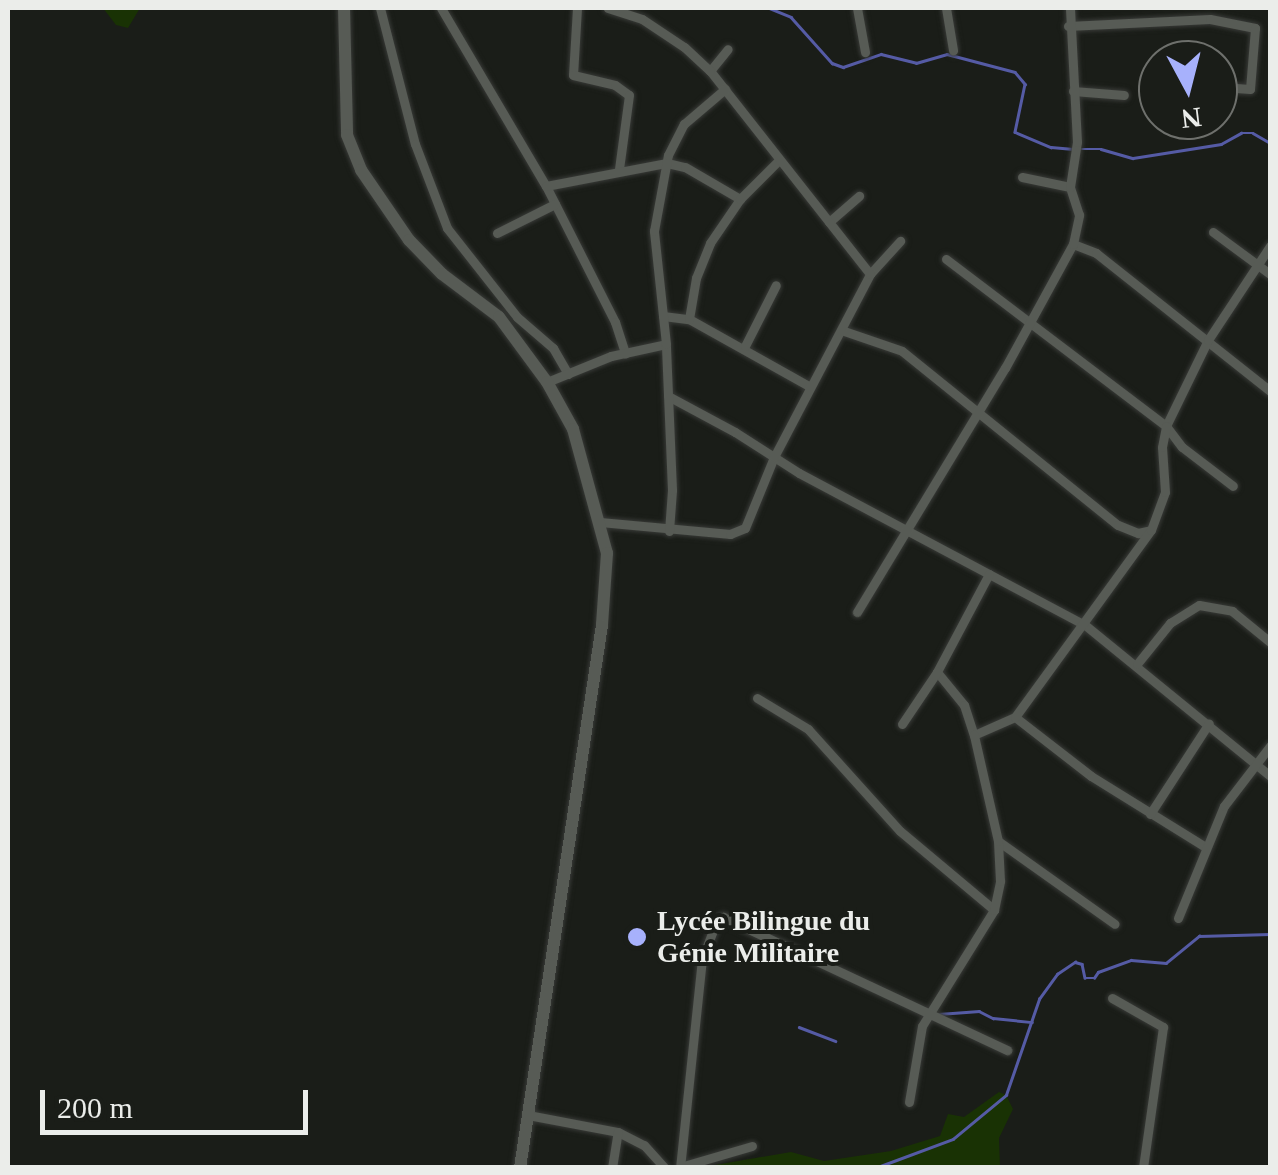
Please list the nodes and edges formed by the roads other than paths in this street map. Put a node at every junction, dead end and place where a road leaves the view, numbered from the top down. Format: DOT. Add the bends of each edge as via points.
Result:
graph roads {
  1 [pos="344,8"];
  2 [pos="380,8"];
  3 [pos="442,8"];
  4 [pos="577,8"];
  5 [pos="608,8"];
  6 [pos="857,8"];
  7 [pos="946,8"];
  8 [pos="1070,8"];
  9 [pos="1068,26"];
  10 [pos="728,48"];
  11 [pos="953,50"];
  12 [pos="865,52"];
  13 [pos="710,71"];
  14 [pos="1238,89"];
  15 [pos="725,90"];
  16 [pos="1073,91"];
  17 [pos="1124,95"];
  18 [pos="779,160"];
  19 [pos="667,162"];
  20 [pos="618,168"];
  21 [pos="1022,177"];
  22 [pos="546,186"];
  23 [pos="1070,187"];
  24 [pos="859,196"];
  25 [pos="740,199"];
  26 [pos="556,204"];
  27 [pos="829,222"];
  28 [pos="1213,232"];
  29 [pos="497,233"];
  30 [pos="900,241"];
  31 [pos="1072,244"];
  32 [pos="1270,246"];
  33 [pos="946,259"];
  34 [pos="1260,267"];
  35 [pos="870,274"];
  36 [pos="1270,274"];
  37 [pos="776,286"];
  38 [pos="664,316"];
  39 [pos="689,319"];
  40 [pos="1029,322"];
  41 [pos="844,331"];
  42 [pos="1208,340"];
  43 [pos="666,344"];
  44 [pos="745,346"];
  45 [pos="625,352"];
  46 [pos="568,374"];
  47 [pos="548,382"];
  48 [pos="809,386"];
  49 [pos="1270,392"];
  50 [pos="668,396"];
  51 [pos="979,412"];
  52 [pos="1166,426"];
  53 [pos="774,457"];
  54 [pos="1233,486"];
  55 [pos="600,522"];
  56 [pos="908,530"];
  57 [pos="1152,530"];
  58 [pos="669,531"];
  59 [pos="990,574"];
  60 [pos="857,612"];
  61 [pos="1270,624"];
  62 [pos="1085,625"];
  63 [pos="1266,639"];
  64 [pos="1137,664"];
  65 [pos="937,672"];
  66 [pos="757,698"];
  67 [pos="1015,717"];
  68 [pos="1209,722"];
  69 [pos="902,724"];
  70 [pos="974,735"];
  71 [pos="1270,746"];
  72 [pos="1258,762"];
  73 [pos="1270,776"];
  74 [pos="1150,814"];
  75 [pos="998,842"];
  76 [pos="1204,846"];
  77 [pos="994,910"];
  78 [pos="1178,918"];
  79 [pos="1115,924"];
  80 [pos="1112,998"];
  81 [pos="928,1014"];
  82 [pos="1007,1050"];
  83 [pos="909,1102"];
  84 [pos="528,1115"];
  85 [pos="618,1132"];
  86 [pos="752,1146"];
  87 [pos="680,1167"];
  88 [pos="520,1168"];
  89 [pos="612,1168"];
  90 [pos="665,1168"];
  91 [pos="1143,1168"];
  1 -- 47 [label="main road" via="347,136 361,170 409,240 499,317"];
  2 -- 46 [label="street" via="414,144 447,228 517,317 553,348"];
  3 -- 22 [label="street"];
  4 -- 20 [label="street" via="573,75 615,84 628,95"];
  5 -- 13 [label="street" via="642,18"];
  6 -- 12 [label="street"];
  7 -- 11 [label="street"];
  8 -- 9 [label="street"];
  9 -- 14 [label="street" via="1210,19 1255,28 1250,89"];
  9 -- 16 [label="street"];
  10 -- 13 [label="street"];
  13 -- 15 [label="street"];
  15 -- 18 [label="street"];
  15 -- 19 [label="street" via="684,124"];
  16 -- 17 [label="street"];
  16 -- 23 [label="street" via="1077,142"];
  18 -- 25 [label="street"];
  18 -- 27 [label="street"];
  19 -- 20 [label="street"];
  19 -- 25 [label="street"];
  19 -- 38 [label="street" via="654,231"];
  20 -- 22 [label="street"];
  21 -- 23 [label="street"];
  22 -- 26 [label="street"];
  23 -- 31 [label="street" via="1079,215"];
  24 -- 27 [label="street"];
  25 -- 39 [label="street" via="710,243"];
  26 -- 29 [label="street"];
  26 -- 45 [label="street"];
  27 -- 35 [label="street"];
  28 -- 34 [label="street"];
  30 -- 35 [label="street"];
  31 -- 40 [label="street"];
  31 -- 42 [label="street" via="1096,253"];
  32 -- 34 [label="street"];
  33 -- 40 [label="street"];
  34 -- 36 [label="street"];
  34 -- 42 [label="street"];
  35 -- 41 [label="street"];
  37 -- 44 [label="street"];
  38 -- 39 [label="street"];
  38 -- 43 [label="street"];
  39 -- 44 [label="street"];
  40 -- 51 [label="street"];
  40 -- 52 [label="street"];
  41 -- 48 [label="street"];
  41 -- 51 [label="street" via="902,350"];
  42 -- 49 [label="street"];
  42 -- 52 [label="street"];
  43 -- 45 [label="street"];
  43 -- 50 [label="street"];
  44 -- 48 [label="street"];
  45 -- 46 [label="street"];
  46 -- 47 [label="street"];
  47 -- 55 [label="main road" via="573,428"];
  48 -- 53 [label="street"];
  50 -- 53 [label="street"];
  50 -- 58 [label="street"];
  51 -- 56 [label="street"];
  51 -- 57 [label="street" via="1118,525 1138,533"];
  52 -- 54 [label="street"];
  52 -- 57 [label="street" via="1165,492"];
  53 -- 56 [label="street"];
  53 -- 58 [label="street" via="739,532"];
  55 -- 58 [label="street"];
  55 -- 84 [label="main road" via="608,584"];
  56 -- 59 [label="street"];
  56 -- 60 [label="street"];
  57 -- 62 [label="street"];
  59 -- 62 [label="street"];
  59 -- 65 [label="street"];
  61 -- 63 [label="street"];
  62 -- 64 [label="street"];
  62 -- 67 [label="street"];
  63 -- 64 [label="street" via="1232,611 1198,604 1170,623"];
  64 -- 68 [label="street"];
  65 -- 69 [label="street"];
  65 -- 70 [label="street" via="964,705"];
  66 -- 77 [label="street" via="808,728 905,837"];
  67 -- 70 [label="street"];
  67 -- 74 [label="street"];
  68 -- 72 [label="street"];
  68 -- 74 [label="street"];
  70 -- 75 [label="street"];
  71 -- 72 [label="street"];
  72 -- 73 [label="street"];
  72 -- 76 [label="street"];
  74 -- 76 [label="street"];
  75 -- 77 [label="street" via="1002,865"];
  75 -- 79 [label="street"];
  76 -- 78 [label="street"];
  77 -- 81 [label="street"];
  80 -- 91 [label="street" via="1164,1027"];
  81 -- 82 [label="street"];
  81 -- 83 [label="street"];
  81 -- 87 [label="street" via="730,917 717,920 696,998"];
  84 -- 85 [label="street"];
  84 -- 88 [label="main road"];
  85 -- 89 [label="street"];
  85 -- 90 [label="street" via="644,1145"];
  86 -- 87 [label="street"];
}
